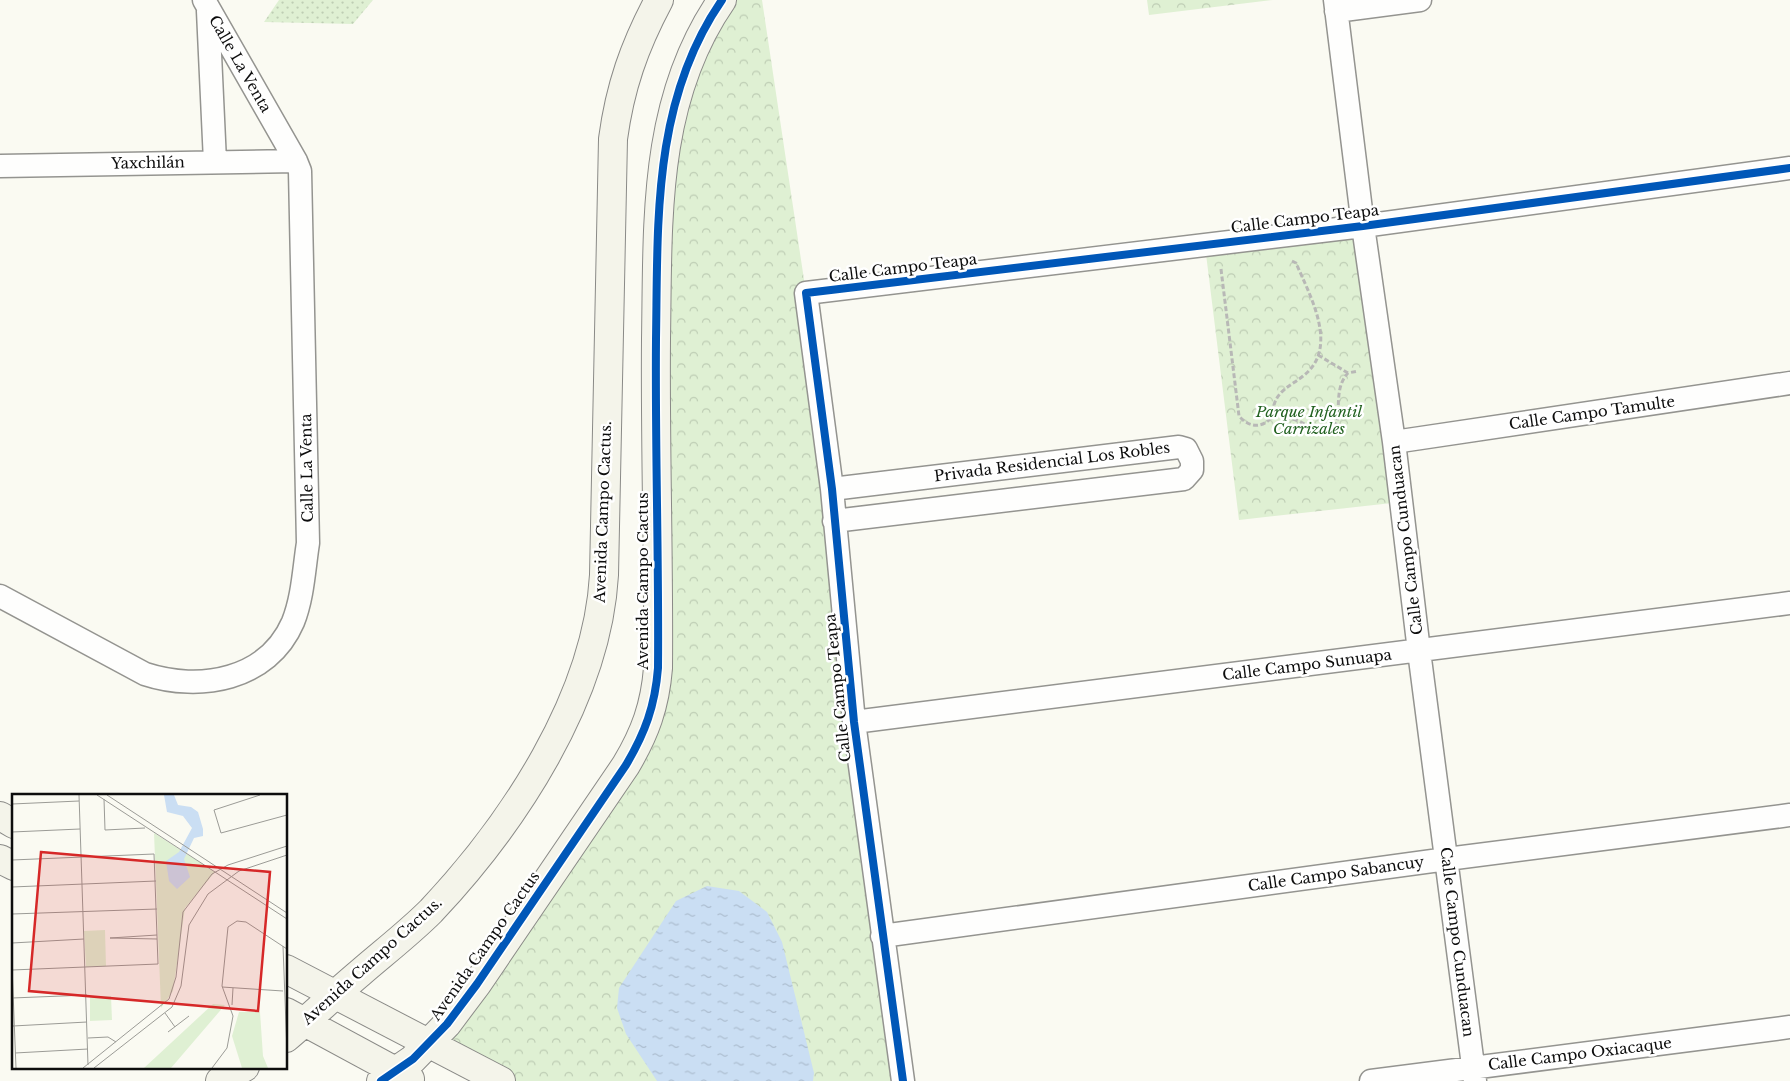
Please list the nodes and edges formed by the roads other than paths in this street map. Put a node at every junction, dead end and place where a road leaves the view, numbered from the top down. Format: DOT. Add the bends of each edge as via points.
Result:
graph roads {
  1 [pos="659,0"];
  2 [pos="722,0"];
  3 [pos="1420,0"];
  4 [pos="206,4"];
  5 [pos="1336,5"];
  6 [pos="296,161"];
  7 [pos="215,162"];
  8 [pos="0,166"];
  9 [pos="1790,168"];
  10 [pos="1364,226"];
  11 [pos="1790,383"];
  12 [pos="1394,442"];
  13 [pos="832,489"];
  14 [pos="834,521"];
  15 [pos="0,596"];
  16 [pos="1790,603"];
  17 [pos="1419,651"];
  18 [pos="854,722"];
  19 [pos="1790,815"];
  20 [pos="0,816"];
  21 [pos="12,823"];
  22 [pos="0,859"];
  23 [pos="1447,859"];
  24 [pos="12,865"];
  25 [pos="882,936"];
  26 [pos="288,970"];
  27 [pos="335,994"];
  28 [pos="293,1024"];
  29 [pos="1790,1027"];
  30 [pos="429,1044"];
  31 [pos="242,1068"];
  32 [pos="1474,1074"];
  33 [pos="397,1078"];
  34 [pos="220,1081"];
  35 [pos="501,1081"];
  36 [pos="902,1081"];
  37 [pos="1371,1081"];
  1 -- 27 [label="street, Avenida Campo Cactus." via="630,64 613,139 604,575 589,657 578,688 531,781 468,870 429,912"];
  2 -- 30 [label="street, Avenida Campo Cactus" via="700,36 676,96 662,167 655,417 658,668 650,717 636,749 580,834 477,984"];
  3 -- 5 [label="street"];
  4 -- 6 [label="street, Calle La Venta"];
  4 -- 7 [label="street"];
  5 -- 10 [label="street, Calle Campo Cunduacan"];
  6 -- 7 [label="street, Yaxchilán"];
  6 -- 15 [label="street, Calle La Venta" via="301,186 308,543 297,608 283,639 258,665 227,678 195,682 170,680 137,670"];
  7 -- 8 [label="street, Yaxchilán"];
  9 -- 10 [label="street, Calle Campo Teapa"];
  10 -- 12 [label="street, Calle Campo Cunduacan"];
  10 -- 13 [label="street, Calle Campo Teapa" via="806,293"];
  11 -- 12 [label="street, Calle Campo Tamulte"];
  12 -- 17 [label="street, Calle Campo Cunduacan"];
  13 -- 14 [label="street, Calle Campo Teapa"];
  13 -- 14 [label="street, Privada Residencial Los Robles" via="1179,447 1186,449 1192,462 1192,470 1184,479"];
  14 -- 18 [label="street, Calle Campo Teapa"];
  16 -- 17 [label="street, Calle Campo Sunuapa"];
  17 -- 18 [label="street, Calle Campo Sunuapa"];
  17 -- 23 [label="street, Calle Campo Cunduacan"];
  18 -- 25 [label="street, Calle Campo Teapa"];
  19 -- 23 [label="street, Calle Campo Sabancuy"];
  20 -- 21 [label="street"];
  22 -- 24 [label="street"];
  23 -- 25 [label="street, Calle Campo Sabancuy"];
  23 -- 32 [label="street, Calle Campo Cunduacan"];
  25 -- 36 [label="street, Calle Campo Teapa"];
  26 -- 27 [label="street"];
  27 -- 28 [label="street, Avenida Campo Cactus."];
  27 -- 30 [label="street"];
  28 -- 33 [label="street"];
  29 -- 32 [label="street, Calle Campo Oxiacaque"];
  30 -- 33 [label="street, Avenida Campo Cactus"];
  30 -- 35 [label="street"];
  31 -- 34 [label="street"];
  32 -- 37 [label="street, Calle Campo Oxiacaque"];
}
